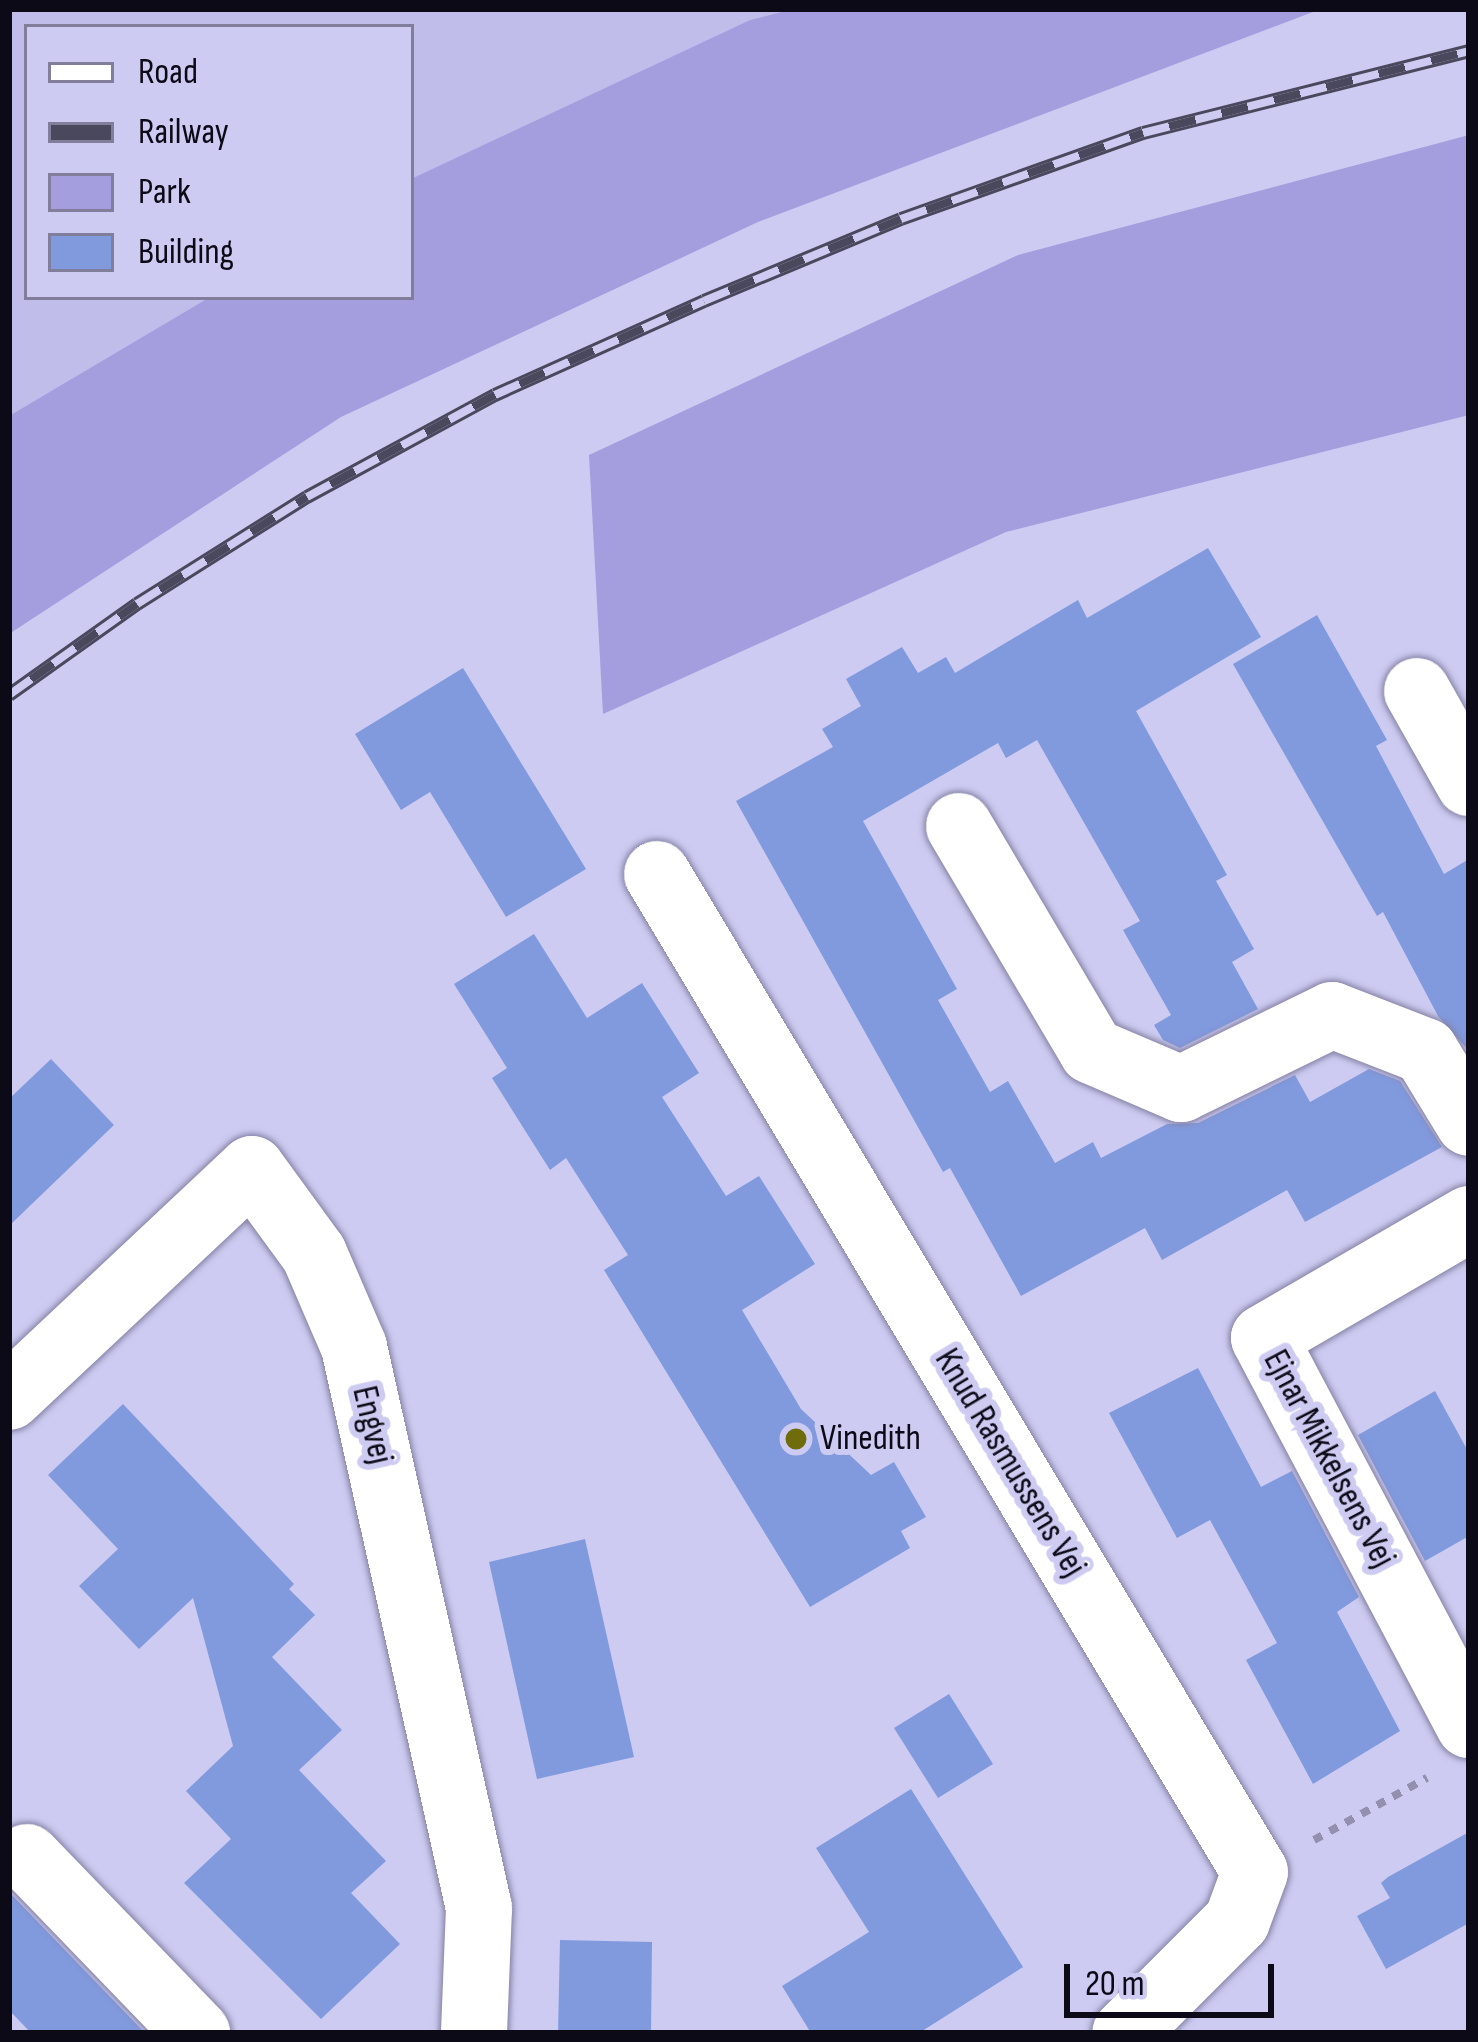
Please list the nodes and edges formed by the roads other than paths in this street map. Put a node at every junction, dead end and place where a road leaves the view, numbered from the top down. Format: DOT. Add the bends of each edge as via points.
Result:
graph roads {
  1 [pos="1417,691"];
  2 [pos="1469,783"];
  3 [pos="959,826"];
  4 [pos="656,874"];
  5 [pos="1469,1123"];
  6 [pos="1469,1219"];
  7 [pos="9,1396"];
  8 [pos="1469,1725"];
  9 [pos="27,1857"];
  10 [pos="197,2033"];
  11 [pos="474,2033"];
  12 [pos="1125,2033"];
  1 -- 2 [label="street"];
  3 -- 5 [label="street" via="1092,1051 1181,1089 1332,1015 1425,1051"];
  4 -- 12 [label="street, Knud Rasmussens Vej" via="1255,1872 1237,1921"];
  6 -- 8 [label="street, Ejnar Mikkelsens Vej" via="1264,1338"];
  7 -- 11 [label="street, Engvej" via="252,1169 314,1254 354,1347 479,1908"];
  9 -- 10 [label="street"];
}
